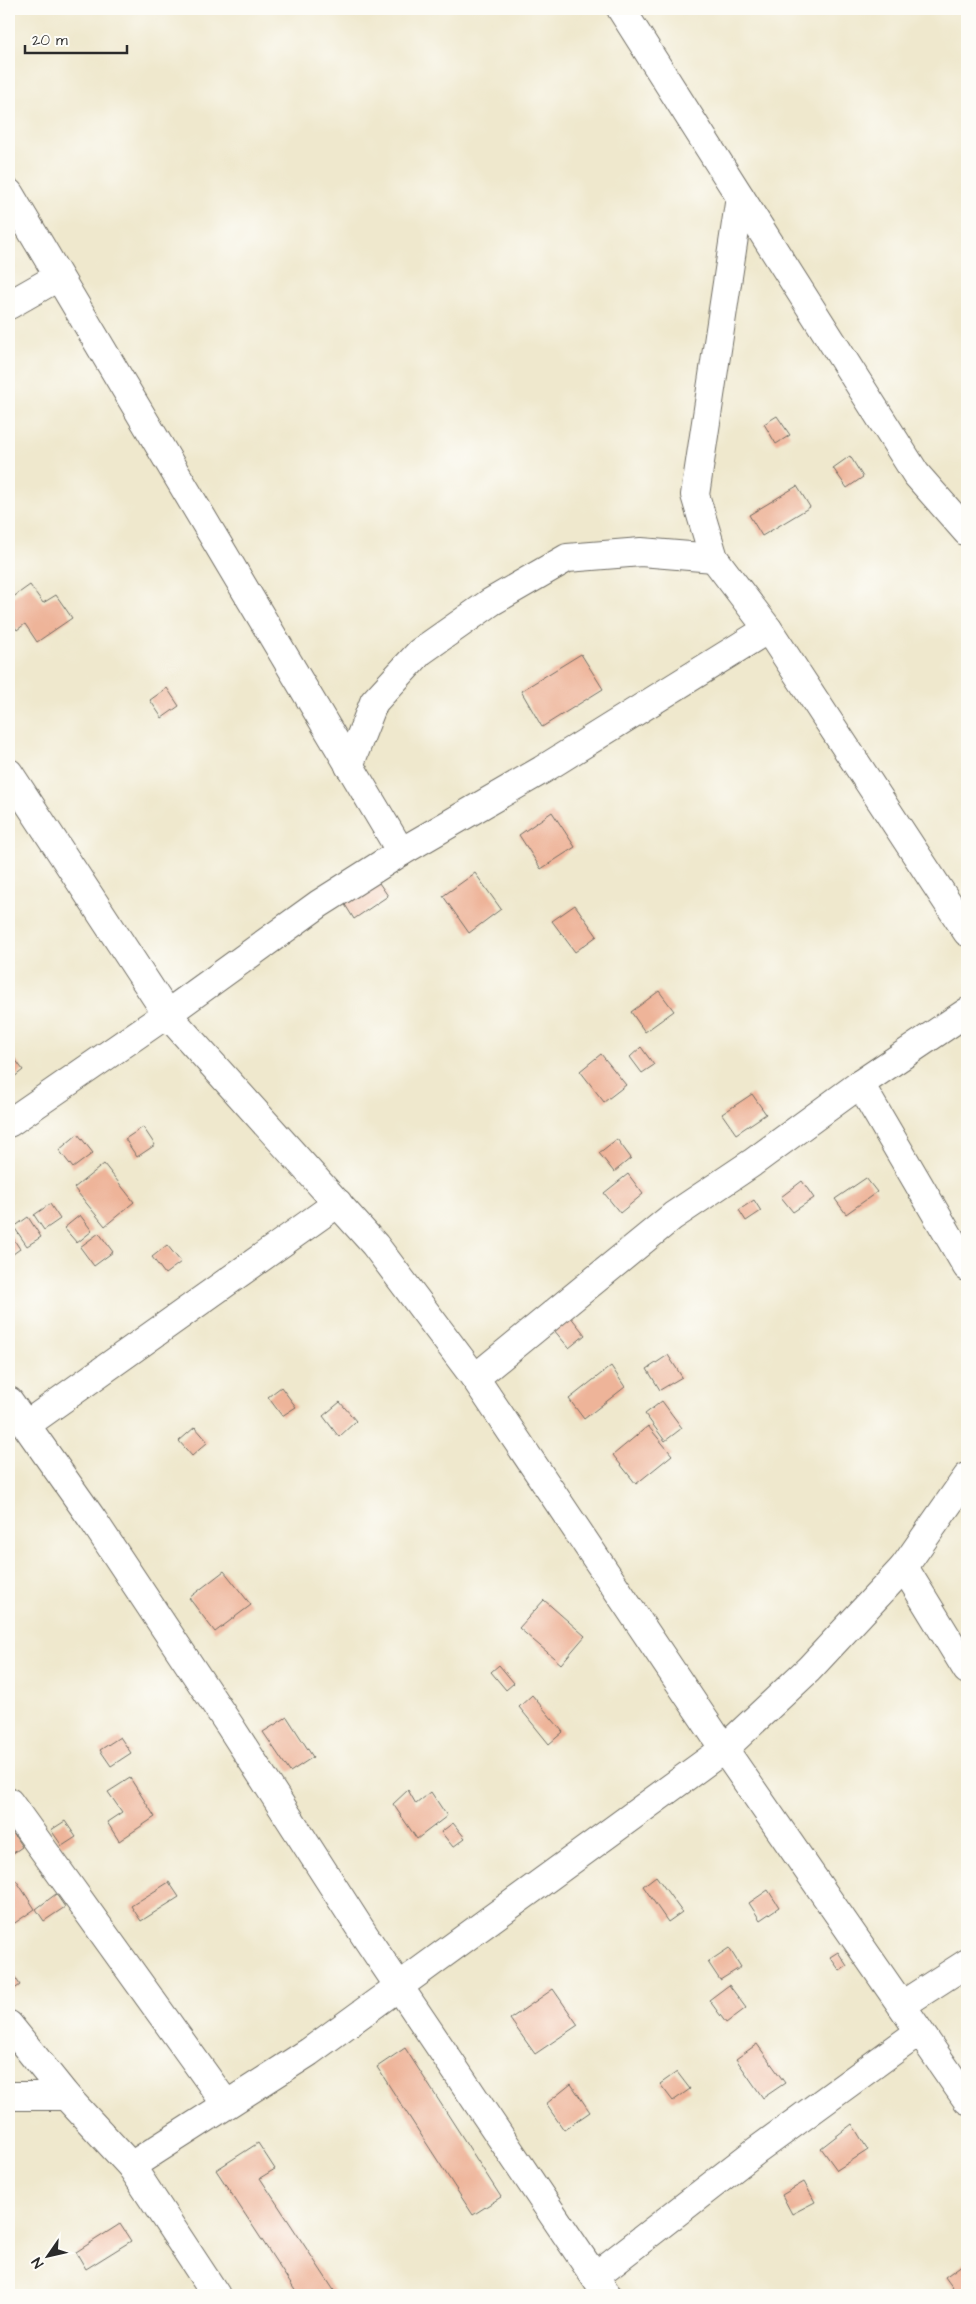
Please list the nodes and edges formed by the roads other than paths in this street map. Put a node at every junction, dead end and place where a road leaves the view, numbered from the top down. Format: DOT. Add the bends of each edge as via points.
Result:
graph roads {
  1 [pos="621,9"];
  2 [pos="9,193"];
  3 [pos="740,197"];
  4 [pos="58,277"];
  5 [pos="9,305"];
  6 [pos="967,532"];
  7 [pos="714,558"];
  8 [pos="768,629"];
  9 [pos="349,766"];
  10 [pos="9,773"];
  11 [pos="401,852"];
  12 [pos="967,932"];
  13 [pos="967,1012"];
  14 [pos="167,1014"];
  15 [pos="860,1084"];
  16 [pos="9,1124"];
  17 [pos="338,1203"];
  18 [pos="967,1267"];
  19 [pos="475,1378"];
  20 [pos="9,1401"];
  21 [pos="26,1425"];
  22 [pos="967,1478"];
  23 [pos="904,1567"];
  24 [pos="967,1670"];
  25 [pos="724,1749"];
  26 [pos="9,1802"];
  27 [pos="967,1963"];
  28 [pos="399,1987"];
  29 [pos="902,2005"];
  30 [pos="9,2025"];
  31 [pos="919,2032"];
  32 [pos="9,2096"];
  33 [pos="66,2096"];
  34 [pos="967,2100"];
  35 [pos="226,2104"];
  36 [pos="131,2166"];
  37 [pos="601,2285"];
  38 [pos="216,2295"];
  1 -- 3 [label="street"];
  2 -- 4 [label="street"];
  3 -- 6 [label="street" via="916,474"];
  3 -- 7 [label="street" via="695,495"];
  4 -- 5 [label="street"];
  4 -- 9 [label="street"];
  7 -- 8 [label="street"];
  7 -- 9 [label="street" via="641,552 567,558 491,602 420,652 374,702"];
  8 -- 11 [label="street" via="542,770"];
  8 -- 12 [label="street"];
  9 -- 11 [label="street"];
  10 -- 14 [label="street"];
  11 -- 14 [label="street" via="319,904"];
  13 -- 15 [label="street"];
  14 -- 16 [label="street"];
  14 -- 17 [label="street"];
  15 -- 18 [label="street"];
  15 -- 19 [label="street" via="673,1216"];
  17 -- 19 [label="street" via="376,1245"];
  17 -- 21 [label="street"];
  19 -- 25 [label="street"];
  20 -- 21 [label="street"];
  21 -- 28 [label="street" via="126,1570"];
  22 -- 23 [label="street"];
  23 -- 24 [label="street"];
  23 -- 25 [label="street" via="809,1669"];
  25 -- 28 [label="street"];
  25 -- 29 [label="street"];
  26 -- 35 [label="street"];
  27 -- 29 [label="street"];
  28 -- 35 [label="street" via="309,2052"];
  28 -- 37 [label="street"];
  29 -- 31 [label="street"];
  30 -- 33 [label="street"];
  31 -- 34 [label="street"];
  31 -- 37 [label="street" via="756,2151"];
  32 -- 33 [label="street"];
  33 -- 36 [label="street"];
  35 -- 36 [label="street"];
  36 -- 38 [label="street"];
}
